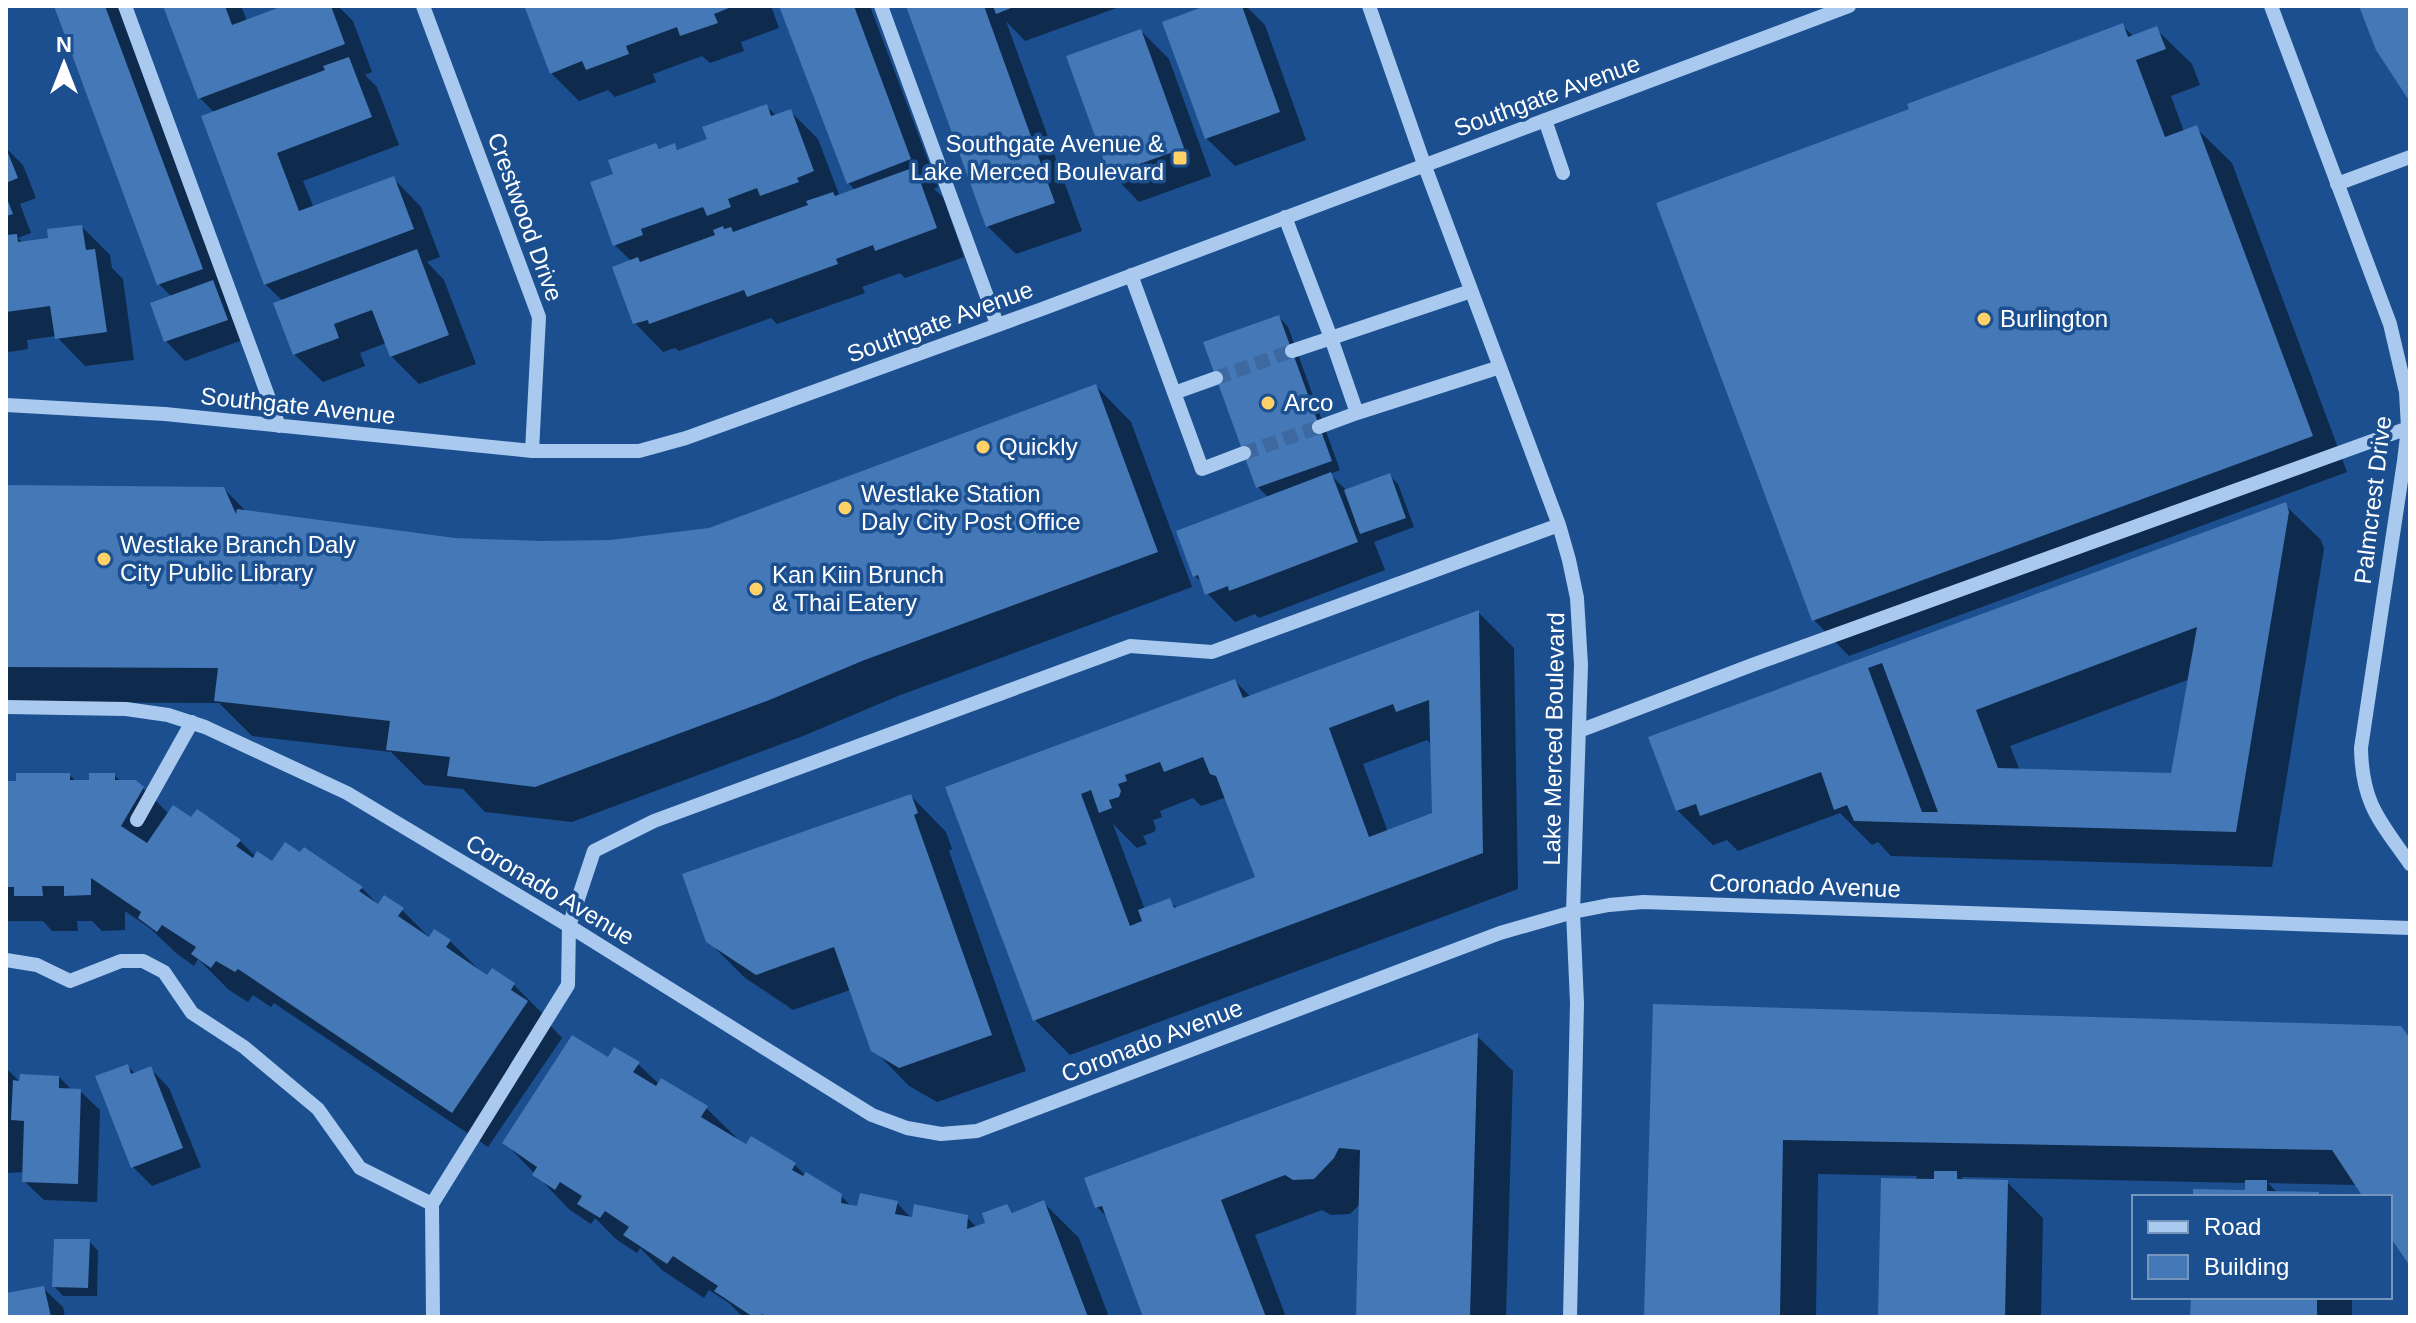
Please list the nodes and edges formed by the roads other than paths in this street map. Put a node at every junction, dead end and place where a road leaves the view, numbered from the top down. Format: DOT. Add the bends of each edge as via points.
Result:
graph roads {
  1 [pos="125,6"];
  2 [pos="423,6"];
  3 [pos="881,6"];
  4 [pos="1369,6"];
  5 [pos="1849,6"];
  6 [pos="2271,6"];
  7 [pos="1545,120"];
  8 [pos="2410,157"];
  9 [pos="1424,164"];
  10 [pos="1563,173"];
  11 [pos="2337,184"];
  12 [pos="1285,217"];
  13 [pos="1131,275"];
  14 [pos="1471,291"];
  15 [pos="997,324"];
  16 [pos="1331,338"];
  17 [pos="1292,351"];
  18 [pos="2405,362"];
  19 [pos="1500,367"];
  20 [pos="1216,378"];
  21 [pos="1174,393"];
  22 [pos="6,405"];
  23 [pos="1357,413"];
  24 [pos="279,426"];
  25 [pos="1319,427"];
  26 [pos="2408,428"];
  27 [pos="532,451"];
  28 [pos="1244,453"];
  29 [pos="1559,525"];
  30 [pos="6,707"];
  31 [pos="192,722"];
  32 [pos="1579,731"];
  33 [pos="137,820"];
  34 [pos="2410,864"];
  35 [pos="1573,912"];
  36 [pos="569,926"];
  37 [pos="2410,928"];
  38 [pos="6,960"];
  39 [pos="432,1204"];
  40 [pos="433,1317"];
  41 [pos="1570,1317"];
  1 -- 24 [label="street"];
  2 -- 27 [label="street, Crestwood Drive" via="539,317"];
  3 -- 15 [label="street"];
  4 -- 9 [label="street, Lake Merced Boulevard"];
  5 -- 7 [label="street, Southgate Avenue"];
  6 -- 11 [label="street, Palmcrest Drive"];
  7 -- 9 [label="street, Southgate Avenue"];
  7 -- 10 [label="street"];
  8 -- 11 [label="street"];
  9 -- 12 [label="street, Southgate Avenue"];
  9 -- 14 [label="street, Lake Merced Boulevard"];
  11 -- 18 [label="street, Palmcrest Drive"];
  12 -- 13 [label="street, Southgate Avenue"];
  12 -- 16 [label="street"];
  13 -- 15 [label="street, Southgate Avenue"];
  13 -- 21 [label="street"];
  14 -- 16 [label="street"];
  14 -- 19 [label="street, Lake Merced Boulevard"];
  15 -- 27 [label="street, Southgate Avenue" via="639,451"];
  16 -- 17 [label="street"];
  16 -- 23 [label="street"];
  18 -- 26 [label="street, Palmcrest Drive"];
  19 -- 23 [label="street"];
  19 -- 29 [label="street, Lake Merced Boulevard"];
  20 -- 21 [label="street"];
  21 -- 28 [label="street" via="1202,469"];
  22 -- 24 [label="street, Southgate Avenue"];
  23 -- 25 [label="street"];
  24 -- 27 [label="street, Southgate Avenue"];
  26 -- 32 [label="street"];
  26 -- 34 [label="street, Palmcrest Drive" via="2361,748 2368,799"];
  29 -- 32 [label="street, Lake Merced Boulevard" via="1581,630"];
  29 -- 36 [label="street" via="1212,652 1130,646 654,821 594,851"];
  30 -- 31 [label="street, Coronado Avenue" via="126,709"];
  31 -- 33 [label="street"];
  31 -- 36 [label="street, Coronado Avenue" via="347,793"];
  32 -- 35 [label="street, Lake Merced Boulevard"];
  35 -- 36 [label="street, Coronado Avenue" via="1500,933 977,1131 941,1134 872,1115"];
  35 -- 37 [label="street, Coronado Avenue" via="1643,902"];
  35 -- 41 [label="street, Lake Merced Boulevard" via="1577,1003"];
  36 -- 39 [label="street" via="568,985"];
  38 -- 39 [label="street" via="37,965 70,981 121,961 143,961 164,972 192,1013 244,1047 318,1109 360,1168"];
  39 -- 40 [label="street"];
}
